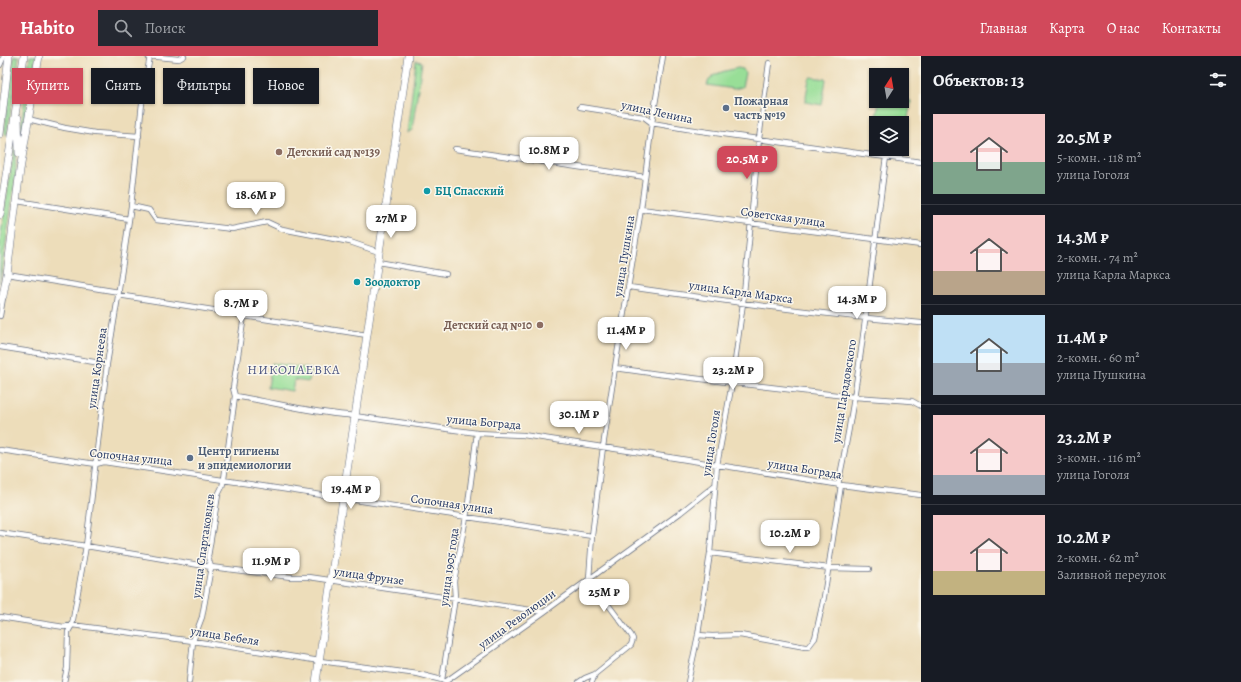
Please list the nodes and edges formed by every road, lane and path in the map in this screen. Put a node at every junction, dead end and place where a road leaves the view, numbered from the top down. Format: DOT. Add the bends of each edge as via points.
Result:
graph roads {
  1 [pos="4,56"];
  2 [pos="9,56"];
  3 [pos="24,56"];
  4 [pos="39,56"];
  5 [pos="149,56"];
  6 [pos="184,56"];
  7 [pos="408,56"];
  8 [pos="663,56"];
  9 [pos="769,63"];
  10 [pos="0,65"];
  11 [pos="17,107"];
  12 [pos="580,107"];
  13 [pos="28,119"];
  14 [pos="652,123"];
  15 [pos="0,134"];
  16 [pos="138,136"];
  17 [pos="759,138"];
  18 [pos="455,149"];
  19 [pos="886,157"];
  20 [pos="921,162"];
  21 [pos="20,170"];
  22 [pos="645,177"];
  23 [pos="17,201"];
  24 [pos="131,206"];
  25 [pos="642,209"];
  26 [pos="0,215"];
  27 [pos="129,219"];
  28 [pos="752,223"];
  29 [pos="875,240"];
  30 [pos="921,245"];
  31 [pos="379,252"];
  32 [pos="378,262"];
  33 [pos="7,274"];
  34 [pos="446,274"];
  35 [pos="629,287"];
  36 [pos="118,293"];
  37 [pos="1,298"];
  38 [pos="743,303"];
  39 [pos="0,316"];
  40 [pos="244,316"];
  41 [pos="865,318"];
  42 [pos="921,324"];
  43 [pos="367,335"];
  44 [pos="0,347"];
  45 [pos="107,364"];
  46 [pos="615,368"];
  47 [pos="732,382"];
  48 [pos="234,396"];
  49 [pos="854,396"];
  50 [pos="921,406"];
  51 [pos="355,416"];
  52 [pos="477,433"];
  53 [pos="603,448"];
  54 [pos="0,450"];
  55 [pos="96,464"];
  56 [pos="717,465"];
  57 [pos="224,479"];
  58 [pos="715,485"];
  59 [pos="839,485"];
  60 [pos="921,495"];
  61 [pos="343,499"];
  62 [pos="466,516"];
  63 [pos="0,533"];
  64 [pos="592,536"];
  65 [pos="86,546"];
  66 [pos="710,552"];
  67 [pos="211,567"];
  68 [pos="829,568"];
  69 [pos="869,569"];
  70 [pos="589,579"];
  71 [pos="331,581"];
  72 [pos="455,598"];
  73 [pos="544,612"];
  74 [pos="0,618"];
  75 [pos="72,625"];
  76 [pos="698,635"];
  77 [pos="193,641"];
  78 [pos="320,661"];
  79 [pos="596,674"];
  80 [pos="445,681"];
  81 [pos="64,682"];
  82 [pos="189,682"];
  83 [pos="316,682"];
  84 [pos="579,682"];
  85 [pos="592,682"];
  86 [pos="688,682"];
  1 -- 10 [label="street"];
  2 -- 15 [label="main road"];
  3 -- 11 [label="main road"];
  4 -- 13 [label="main road"];
  5 -- 6 [label="street" via="179,59"];
  5 -- 16 [label="street, улица Корнеева"];
  7 -- 31 [label="main road"];
  8 -- 14 [label="street, улица Пушкина"];
  9 -- 17 [label="street, улица Гоголя"];
  11 -- 21 [label="main road"];
  11 -- 26 [label="main road"];
  12 -- 14 [label="street, улица Ленина" via="644,117"];
  13 -- 16 [label="street" via="65,128"];
  13 -- 21 [label="main road"];
  14 -- 17 [label="street, улица Ленина"];
  14 -- 22 [label="street, улица Пушкина"];
  16 -- 24 [label="street, улица Корнеева"];
  17 -- 19 [label="street, улица Ленина"];
  17 -- 28 [label="street, улица Гоголя"];
  18 -- 22 [label="street"];
  19 -- 20 [label="street, улица Ленина"];
  19 -- 29 [label="street, улица Парадовского"];
  21 -- 23 [label="main road"];
  22 -- 25 [label="street, улица Пушкина"];
  23 -- 27 [label="street"];
  23 -- 33 [label="main road"];
  24 -- 27 [label="street, улица Корнеева"];
  24 -- 31 [label="street" via="149,210 156,220 232,229 267,222 282,229 350,242"];
  25 -- 28 [label="street, Советская улица"];
  25 -- 35 [label="street, улица Пушкина"];
  27 -- 36 [label="street, улица Корнеева"];
  28 -- 29 [label="street, Советская улица"];
  28 -- 38 [label="street, улица Гоголя"];
  29 -- 30 [label="street, Советская улица"];
  29 -- 41 [label="street, улица Парадовского"];
  31 -- 32 [label="main road"];
  32 -- 34 [label="street"];
  32 -- 43 [label="main road"];
  33 -- 36 [label="street"];
  33 -- 37 [label="main road"];
  35 -- 38 [label="street, улица Карла Маркса"];
  35 -- 46 [label="street, улица Пушкина"];
  36 -- 40 [label="street"];
  36 -- 45 [label="street, улица Корнеева"];
  37 -- 39 [label="street"];
  38 -- 41 [label="street, улица Карла Маркса"];
  38 -- 47 [label="street, улица Гоголя"];
  40 -- 43 [label="street"];
  40 -- 48 [label="street, улица Спартаковцев"];
  41 -- 42 [label="street, улица Карла Маркса"];
  41 -- 49 [label="street, улица Парадовского"];
  43 -- 51 [label="main road"];
  44 -- 45 [label="street"];
  45 -- 55 [label="street, улица Корнеева"];
  46 -- 47 [label="street"];
  46 -- 53 [label="street, улица Пушкина"];
  47 -- 49 [label="street"];
  47 -- 56 [label="street, улица Гоголя"];
  48 -- 51 [label="street, улица Бограда" via="304,410"];
  48 -- 57 [label="street, улица Спартаковцев"];
  49 -- 50 [label="street" via="912,401"];
  49 -- 59 [label="street, улица Парадовского"];
  51 -- 52 [label="street, улица Бограда"];
  51 -- 61 [label="main road"];
  52 -- 53 [label="street, улица Бограда" via="523,435"];
  52 -- 62 [label="street, улица 1905 года"];
  53 -- 56 [label="street, улица Бограда"];
  53 -- 64 [label="street, улица Пушкина"];
  54 -- 55 [label="street, Сопочная улица"];
  55 -- 57 [label="street, Сопочная улица" via="104,462"];
  55 -- 65 [label="street, улица Корнеева"];
  56 -- 58 [label="street, улица Гоголя"];
  56 -- 59 [label="street, улица Бограда"];
  57 -- 61 [label="street, Сопочная улица"];
  57 -- 67 [label="street, улица Спартаковцев" via="218,495 208,557"];
  58 -- 66 [label="street, улица Гоголя"];
  58 -- 70 [label="street, улица Революции"];
  59 -- 60 [label="street, улица Бограда"];
  59 -- 68 [label="street, улица Парадовского"];
  61 -- 62 [label="street, Сопочная улица"];
  61 -- 71 [label="main road"];
  62 -- 64 [label="street, Сопочная улица"];
  62 -- 72 [label="street, улица 1905 года" via="454,581"];
  63 -- 65 [label="street, улица Фрунзе"];
  64 -- 70 [label="street, улица Пушкина"];
  65 -- 67 [label="street, улица Фрунзе"];
  65 -- 75 [label="street, улица Корнеева"];
  66 -- 68 [label="street"];
  66 -- 76 [label="street, улица Гоголя"];
  67 -- 71 [label="street, улица Фрунзе"];
  67 -- 77 [label="street, улица Спартаковцев" via="202,617"];
  68 -- 69 [label="street"];
  68 -- 76 [label="street, улица Парадовского" via="815,638 808,647 740,635"];
  70 -- 73 [label="street, улица Революции"];
  70 -- 79 [label="street" via="633,639 631,646"];
  71 -- 72 [label="street, улица Фрунзе"];
  71 -- 78 [label="main road"];
  72 -- 73 [label="street, улица Фрунзе"];
  72 -- 80 [label="street, улица 1905 года"];
  73 -- 80 [label="street, улица Революции"];
  74 -- 75 [label="street, улица Бебеля" via="64,627"];
  75 -- 77 [label="street, улица Бебеля"];
  75 -- 81 [label="street, улица Корнеева" via="68,632 68,668"];
  76 -- 86 [label="street, улица Гоголя"];
  77 -- 78 [label="street, улица Бебеля"];
  77 -- 82 [label="street, улица Спартаковцев"];
  78 -- 80 [label="street, улица Бебеля" via="418,674"];
  78 -- 83 [label="main road"];
  79 -- 84 [label="street"];
  79 -- 85 [label="street"];
}
